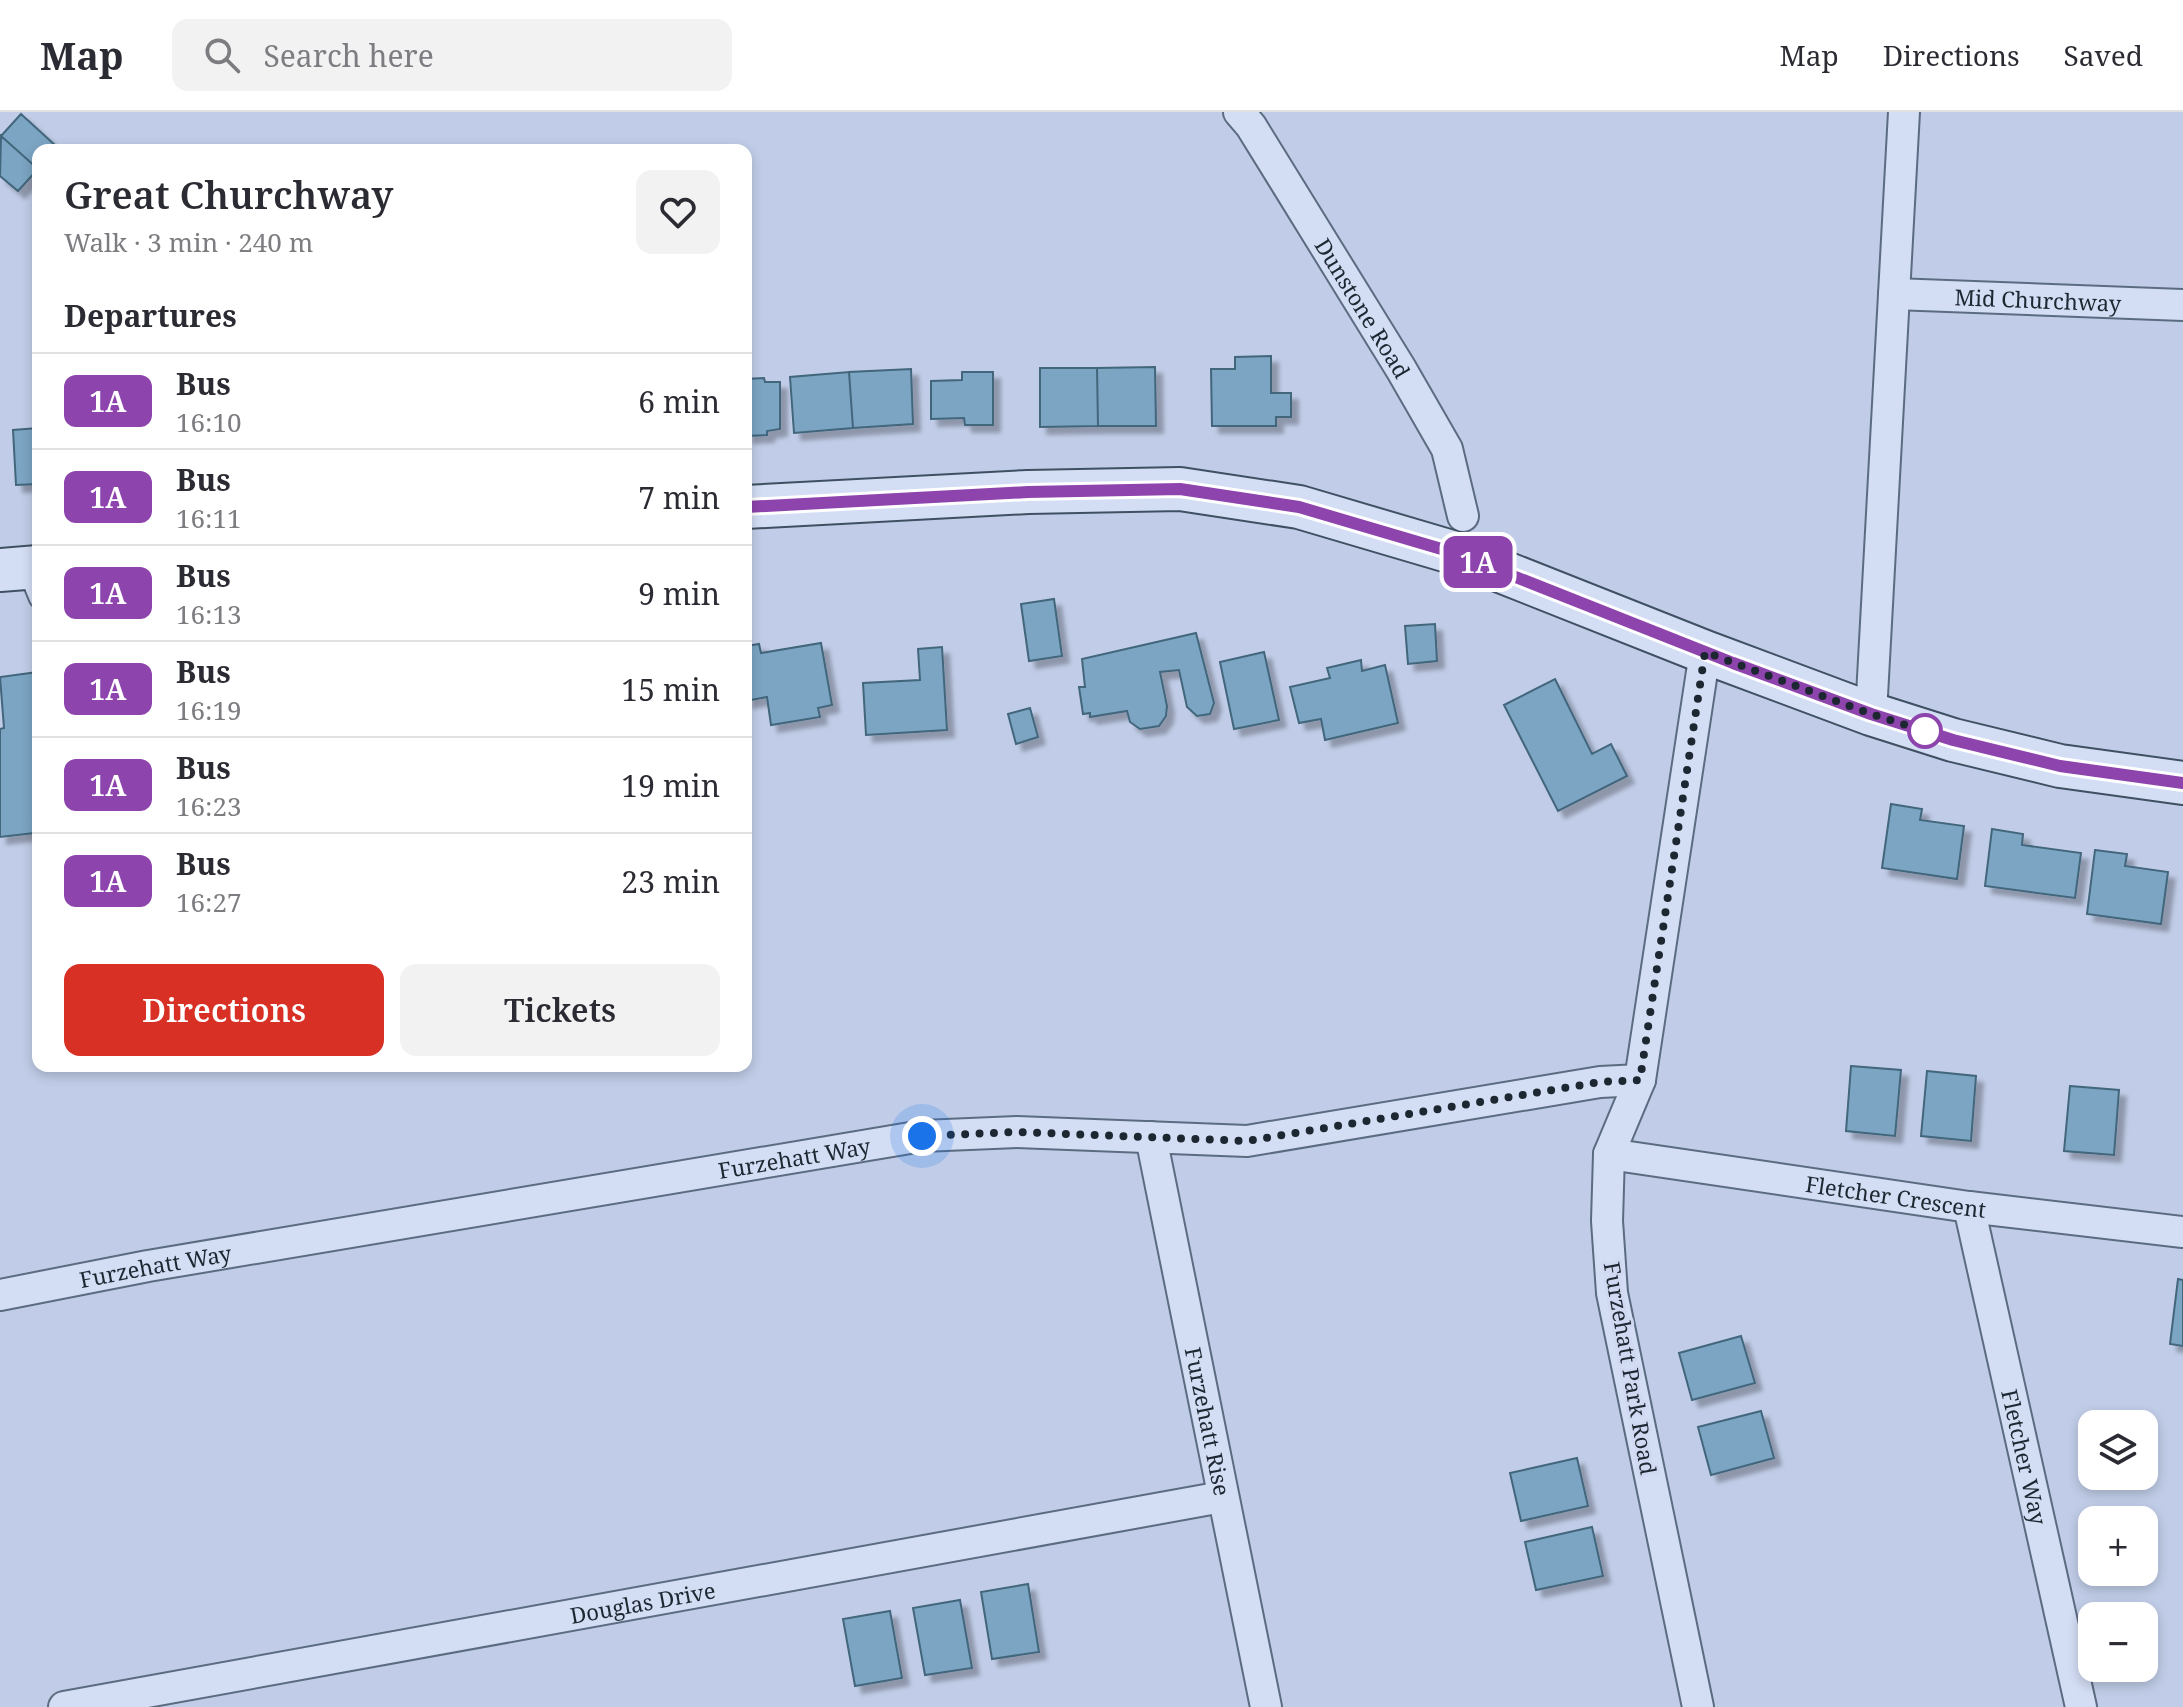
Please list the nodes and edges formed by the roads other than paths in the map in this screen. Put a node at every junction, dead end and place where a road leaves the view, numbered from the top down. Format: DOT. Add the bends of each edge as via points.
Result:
graph roads {
  1 [pos="1239,112"];
  2 [pos="1904,112"];
  3 [pos="1894,294"];
  4 [pos="2183,305"];
  5 [pos="752,507"];
  6 [pos="1463,516"];
  7 [pos="1705,652"];
  8 [pos="1871,714"];
  9 [pos="2183,783"];
  10 [pos="1640,1080"];
  11 [pos="1151,1137"];
  12 [pos="1609,1154"];
  13 [pos="1969,1207"];
  14 [pos="2183,1232"];
  15 [pos="0,1295"];
  16 [pos="1222,1497"];
  17 [pos="64,1707"];
  18 [pos="1266,1707"];
  19 [pos="1698,1707"];
  20 [pos="2081,1707"];
  1 -- 6 [label="street, Dunstone Road" via="1447,449"];
  2 -- 3 [label="street"];
  3 -- 4 [label="street, Mid Churchway"];
  3 -- 8 [label="street"];
  5 -- 7 [label="street" via="1028,492 1195,491 1299,507 1455,553"];
  7 -- 8 [label="street"];
  7 -- 10 [label="street, Furzehatt Park Road"];
  8 -- 9 [label="street" via="2060,766"];
  10 -- 11 [label="street, Furzehatt Way" via="1600,1082 1247,1141"];
  10 -- 12 [label="street, Furzehatt Park Road"];
  11 -- 15 [label="street, Furzehatt Way" via="1017,1132 922,1136"];
  11 -- 16 [label="street, Furzehatt Rise"];
  12 -- 13 [label="street, Fletcher Crescent"];
  12 -- 19 [label="street, Furzehatt Park Road" via="1612,1293"];
  13 -- 14 [label="street, Fletcher Crescent"];
  13 -- 20 [label="street, Fletcher Way"];
  16 -- 17 [label="street, Douglas Drive"];
  16 -- 18 [label="street, Furzehatt Rise"];
}
